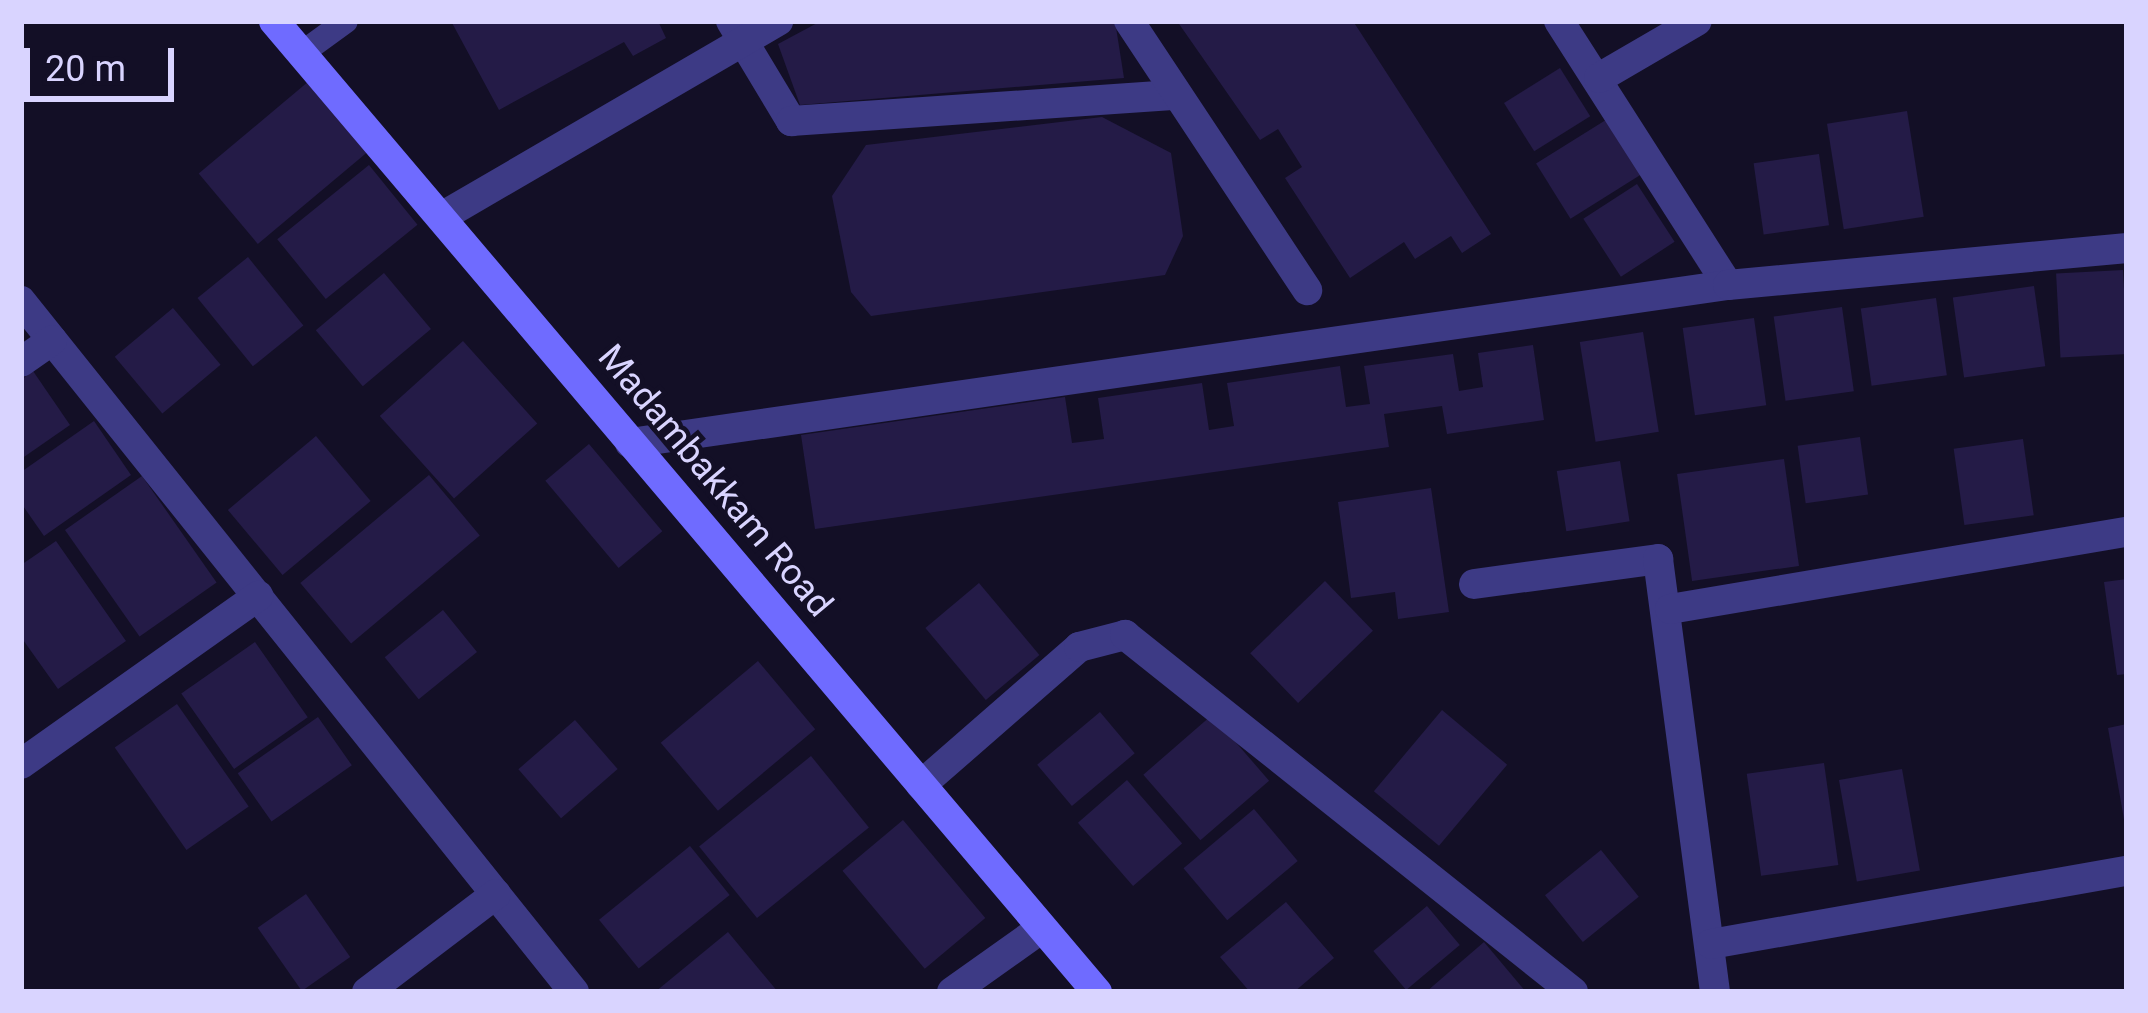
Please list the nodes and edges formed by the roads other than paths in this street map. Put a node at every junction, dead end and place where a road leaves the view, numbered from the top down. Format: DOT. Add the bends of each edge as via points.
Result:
graph roads {
  1 [pos="274,21"];
  2 [pos="346,21"];
  3 [pos="778,21"];
  4 [pos="1129,21"];
  5 [pos="1559,21"];
  6 [pos="1697,21"];
  7 [pos="738,31"];
  8 [pos="302,53"];
  9 [pos="1599,79"];
  10 [pos="1176,95"];
  11 [pos="443,215"];
  12 [pos="2127,248"];
  13 [pos="1728,285"];
  14 [pos="1307,290"];
  15 [pos="21,301"];
  16 [pos="52,340"];
  17 [pos="21,362"];
  18 [pos="630,443"];
  19 [pos="2127,532"];
  20 [pos="1474,584"];
  21 [pos="258,596"];
  22 [pos="1670,609"];
  23 [pos="21,764"];
  24 [pos="921,785"];
  25 [pos="2127,871"];
  26 [pos="496,894"];
  27 [pos="1042,928"];
  28 [pos="1711,944"];
  29 [pos="367,992"];
  30 [pos="574,992"];
  31 [pos="952,992"];
  32 [pos="1096,992"];
  33 [pos="1573,992"];
  34 [pos="1714,992"];
  1 -- 8 [label="street, Madambakkam Road"];
  2 -- 8 [label="lane"];
  3 -- 7 [label="street"];
  4 -- 10 [label="street"];
  5 -- 9 [label="street"];
  6 -- 9 [label="street"];
  7 -- 10 [label="street" via="791,121"];
  7 -- 11 [label="street"];
  8 -- 11 [label="street, Madambakkam Road"];
  9 -- 13 [label="street"];
  10 -- 14 [label="street"];
  11 -- 18 [label="street, Madambakkam Road"];
  12 -- 13 [label="street"];
  13 -- 18 [label="street"];
  15 -- 16 [label="street"];
  16 -- 17 [label="street"];
  16 -- 21 [label="street"];
  18 -- 24 [label="street, Madambakkam Road"];
  19 -- 22 [label="street"];
  20 -- 22 [label="street" via="1644,555 1663,568"];
  21 -- 23 [label="street"];
  21 -- 26 [label="street"];
  22 -- 28 [label="street"];
  24 -- 27 [label="street, Madambakkam Road"];
  24 -- 33 [label="street" via="1079,647 1125,635"];
  25 -- 28 [label="street"];
  26 -- 29 [label="street"];
  26 -- 30 [label="street"];
  27 -- 31 [label="street"];
  27 -- 32 [label="street, Madambakkam Road"];
  28 -- 34 [label="street"];
}
